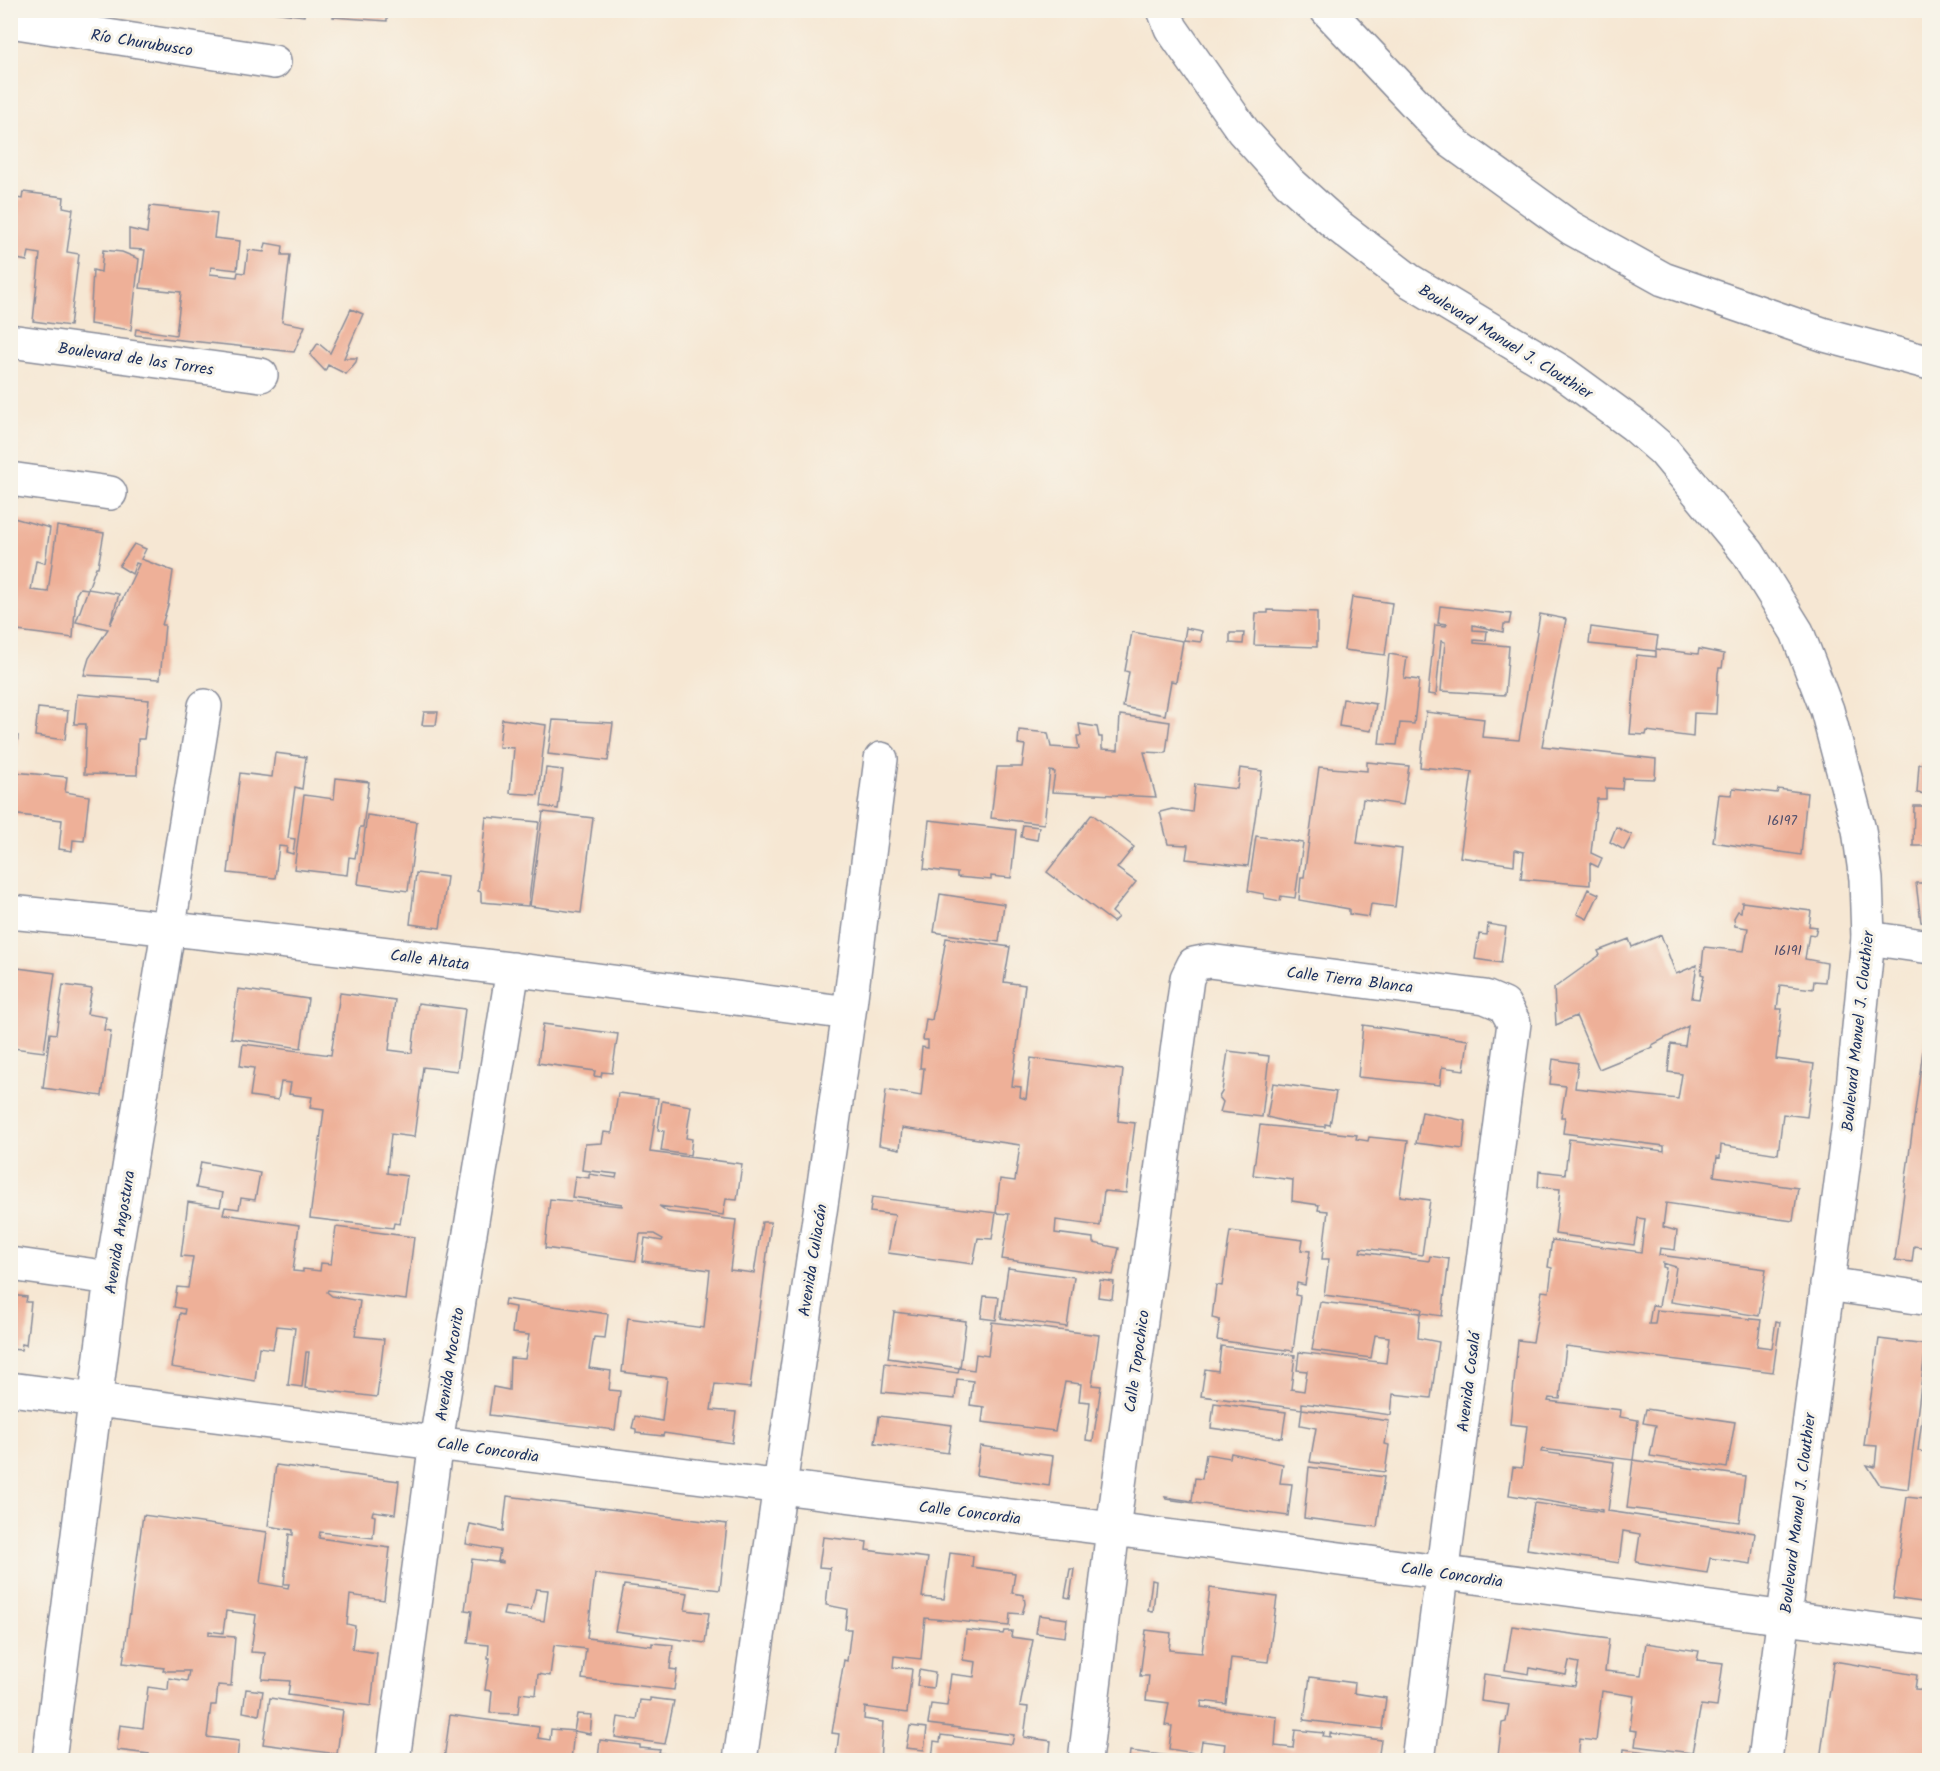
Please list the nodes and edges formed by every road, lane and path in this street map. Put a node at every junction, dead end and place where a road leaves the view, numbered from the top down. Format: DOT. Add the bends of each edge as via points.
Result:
graph roads {
  1 [pos="1164,10"];
  2 [pos="1327,10"];
  3 [pos="10,21"];
  4 [pos="274,62"];
  5 [pos="10,341"];
  6 [pos="1929,363"];
  7 [pos="261,375"];
  8 [pos="10,479"];
  9 [pos="111,493"];
  10 [pos="205,706"];
  11 [pos="881,759"];
  12 [pos="10,912"];
  13 [pos="167,928"];
  14 [pos="1868,938"];
  15 [pos="1929,947"];
  16 [pos="1194,964"];
  17 [pos="513,969"];
  18 [pos="1504,1005"];
  19 [pos="849,1013"];
  20 [pos="10,1264"];
  21 [pos="111,1278"];
  22 [pos="1827,1284"];
  23 [pos="1929,1299"];
  24 [pos="10,1389"];
  25 [pos="94,1399"];
  26 [pos="436,1442"];
  27 [pos="778,1488"];
  28 [pos="1113,1529"];
  29 [pos="1444,1573"];
  30 [pos="1784,1619"];
  31 [pos="1929,1637"];
  32 [pos="49,1761"];
  33 [pos="393,1761"];
  34 [pos="740,1761"];
  35 [pos="1085,1761"];
  36 [pos="1418,1761"];
  37 [pos="1765,1761"];
  1 -- 14 [label="street, Boulevard Manuel J. Clouthier" via="1171,28 1243,131 1289,182 1410,281 1563,373 1634,425 1664,451 1748,553 1797,632 1827,710 1859,830"];
  2 -- 6 [label="street" via="1452,142 1571,228 1663,279 1825,335"];
  3 -- 4 [label="street, Río Churubusco"];
  5 -- 7 [label="street, Boulevard de las Torres"];
  8 -- 9 [label="street"];
  10 -- 13 [label="street, Avenida Angostura"];
  11 -- 19 [label="street, Avenida Culiacán"];
  12 -- 13 [label="street, Calle Altata"];
  13 -- 17 [label="street, Calle Altata"];
  13 -- 21 [label="street, Avenida Angostura"];
  14 -- 15 [label="street"];
  14 -- 22 [label="street, Boulevard Manuel J. Clouthier" via="1851,1107"];
  16 -- 18 [label="street, Calle Tierra Blanca" via="1209,961 1485,997"];
  16 -- 28 [label="street, Calle Topochico" via="1187,978"];
  17 -- 19 [label="street, Calle Altata"];
  17 -- 26 [label="street, Avenida Mocorito"];
  18 -- 29 [label="street, Avenida Cosalá" via="1514,1023"];
  19 -- 27 [label="street, Avenida Culiacán"];
  20 -- 21 [label="street"];
  21 -- 25 [label="street, Avenida Angostura"];
  22 -- 23 [label="street"];
  22 -- 30 [label="street, Boulevard Manuel J. Clouthier"];
  24 -- 25 [label="street, Calle Concordia"];
  25 -- 26 [label="street, Calle Concordia"];
  25 -- 32 [label="street, Avenida Angostura"];
  26 -- 27 [label="street, Calle Concordia"];
  26 -- 33 [label="street, Avenida Mocorito"];
  27 -- 28 [label="street, Calle Concordia"];
  27 -- 34 [label="street, Avenida Culiacán"];
  28 -- 29 [label="street, Calle Concordia"];
  28 -- 35 [label="street, Calle Topochico"];
  29 -- 30 [label="street, Calle Concordia"];
  29 -- 36 [label="street, Avenida Cosalá"];
  30 -- 31 [label="street, Calle Concordia"];
  30 -- 37 [label="street, Boulevard Manuel J. Clouthier"];
}
